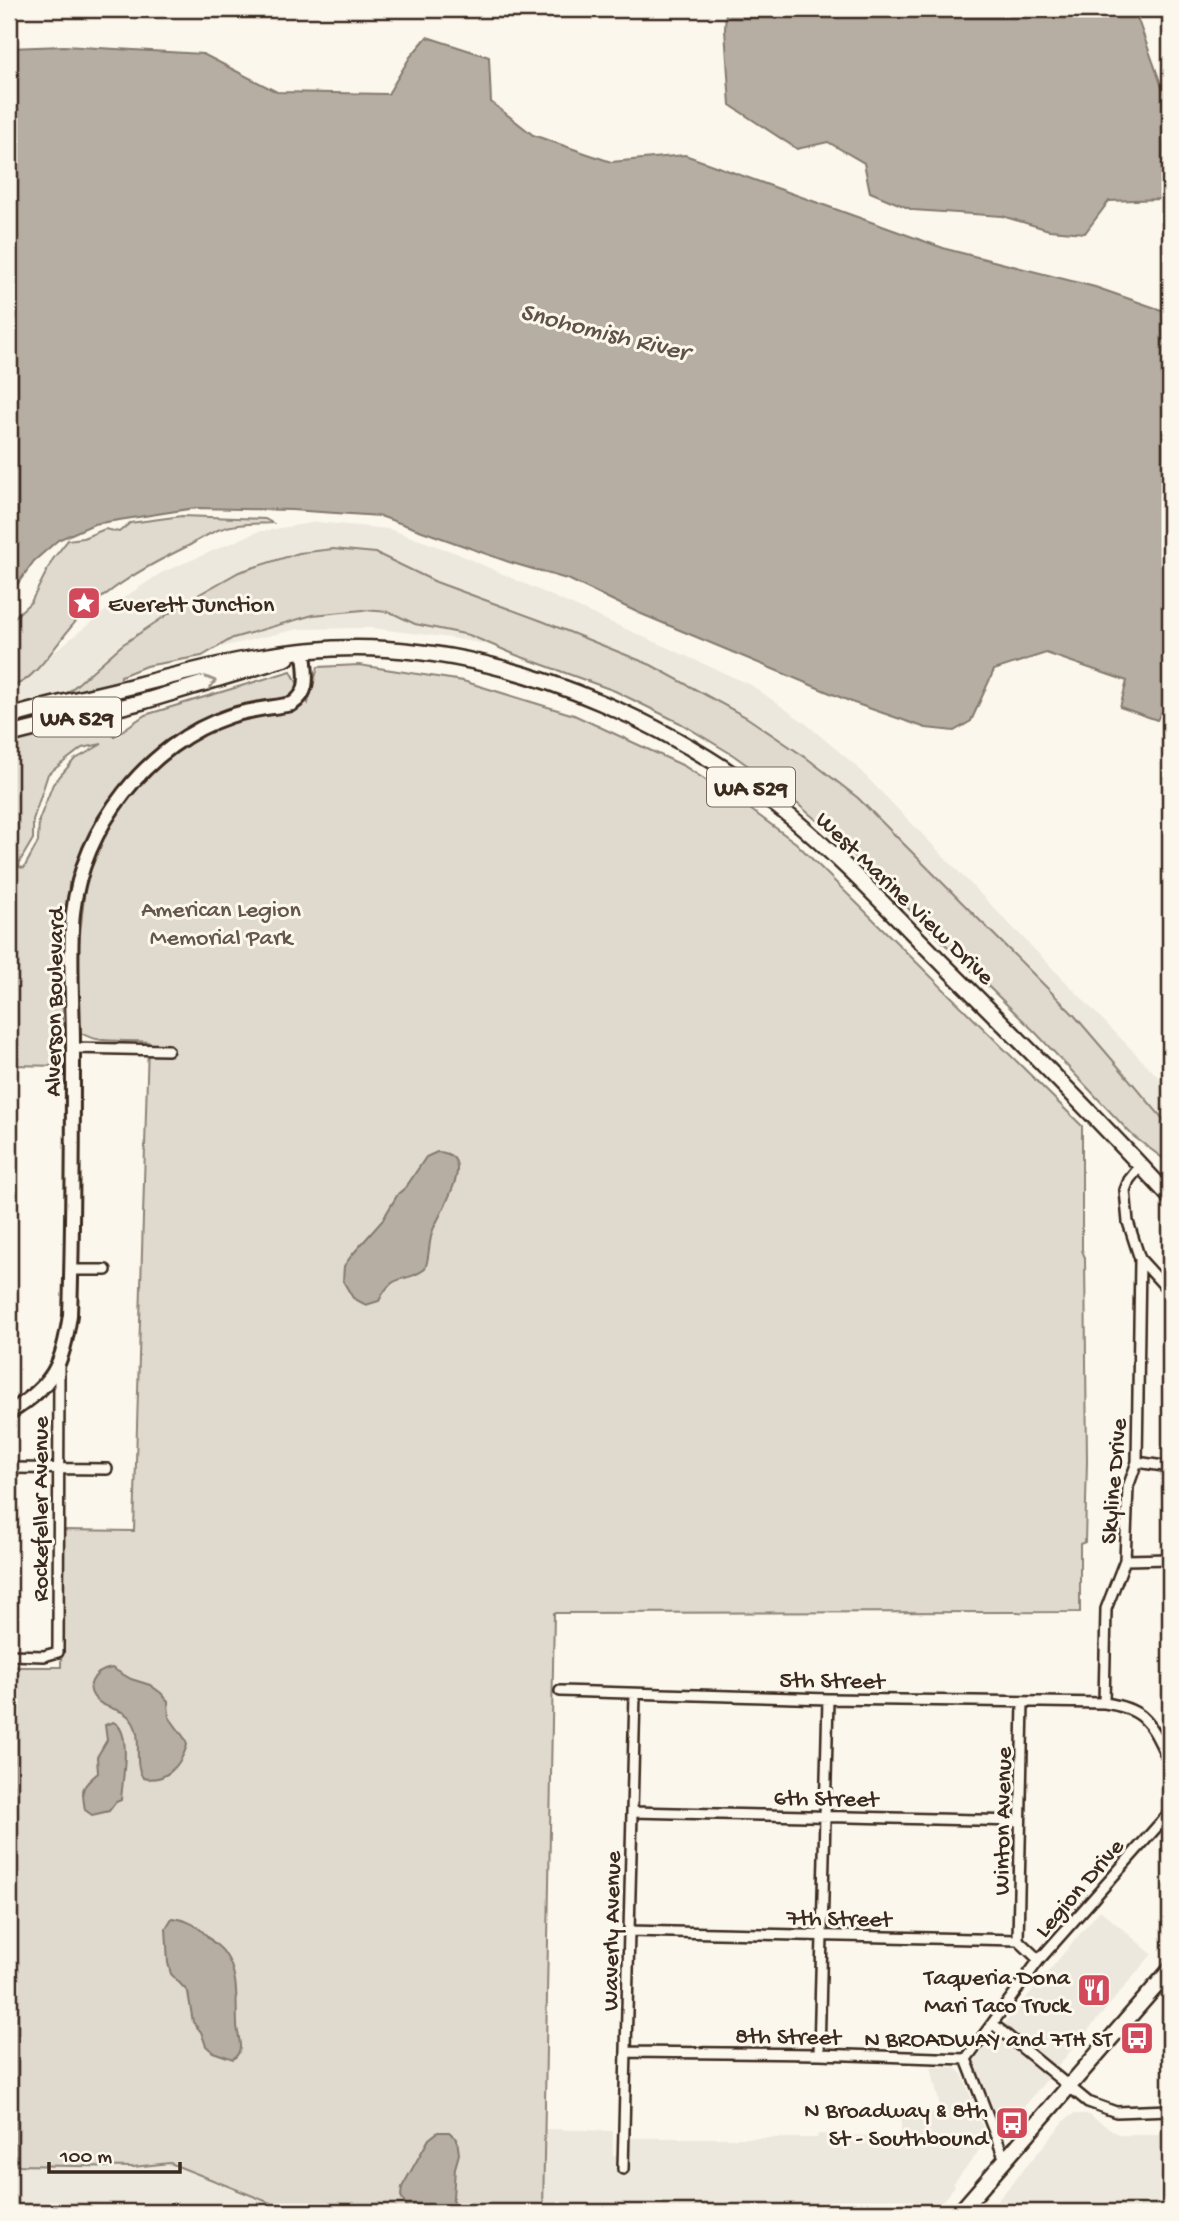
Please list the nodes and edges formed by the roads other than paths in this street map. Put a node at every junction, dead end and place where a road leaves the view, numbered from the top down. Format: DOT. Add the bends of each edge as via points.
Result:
graph roads {
  1 [pos="304,651"];
  2 [pos="9,717"];
  3 [pos="9,734"];
  4 [pos="73,1048"];
  5 [pos="168,1050"];
  6 [pos="1141,1165"];
  7 [pos="1170,1197"];
  8 [pos="1140,1259"];
  9 [pos="71,1270"];
  10 [pos="106,1270"];
  11 [pos="1170,1292"];
  12 [pos="59,1366"];
  13 [pos="9,1413"];
  14 [pos="1137,1462"];
  15 [pos="1170,1467"];
  16 [pos="9,1468"];
  17 [pos="60,1468"];
  18 [pos="107,1469"];
  19 [pos="1170,1559"];
  20 [pos="1125,1560"];
  21 [pos="9,1655"];
  22 [pos="560,1691"];
  23 [pos="635,1694"];
  24 [pos="828,1699"];
  25 [pos="1023,1702"];
  26 [pos="1104,1703"];
  27 [pos="1170,1763"];
  28 [pos="632,1812"];
  29 [pos="1170,1812"];
  30 [pos="826,1816"];
  31 [pos="1019,1821"];
  32 [pos="629,1931"];
  33 [pos="823,1937"];
  34 [pos="1017,1940"];
  35 [pos="1039,1961"];
  36 [pos="1170,1970"];
  37 [pos="993,2024"];
  38 [pos="626,2052"];
  39 [pos="819,2054"];
  40 [pos="966,2059"];
  41 [pos="1069,2086"];
  42 [pos="1170,2110"];
  43 [pos="1005,2160"];
  44 [pos="623,2169"];
  45 [pos="960,2212"];
  1 -- 2 [label="main road, West Marine View Drive / WA 529" via="258,656"];
  3 -- 1 [label="main road, West Marine View Drive / WA 529, one-way" via="145,701"];
  1 -- 4 [label="main road, Alverson Boulevard" via="306,683 299,699 231,715 175,743 140,775 103,825 82,869 73,912"];
  1 -- 6 [label="main road, West Marine View Drive / WA 529" via="385,649 513,672 630,715 682,742 743,781 832,854"];
  4 -- 5 [label="street"];
  4 -- 9 [label="main road, Alverson Boulevard"];
  6 -- 7 [label="main road, WA 529"];
  6 -- 8 [label="street" via="1129,1180 1124,1202"];
  8 -- 11 [label="street"];
  8 -- 14 [label="street, Skyline Drive"];
  9 -- 10 [label="street"];
  9 -- 12 [label="main road, Alverson Boulevard" via="70,1315"];
  12 -- 13 [label="main road, Alverson Boulevard"];
  12 -- 17 [label="street, Rockefeller Avenue"];
  14 -- 15 [label="street"];
  14 -- 20 [label="street, Skyline Drive" via="1128,1487"];
  16 -- 17 [label="street"];
  17 -- 18 [label="street"];
  17 -- 21 [label="street, Rockefeller Avenue" via="58,1652"];
  19 -- 20 [label="street"];
  20 -- 26 [label="street, Skyline Drive" via="1106,1609"];
  22 -- 23 [label="street, 5th Street"];
  23 -- 24 [label="street, 5th Street"];
  23 -- 28 [label="street, Waverly Avenue"];
  24 -- 25 [label="street, 5th Street"];
  24 -- 30 [label="street"];
  25 -- 26 [label="street, 5th Street"];
  25 -- 31 [label="street, Winton Avenue"];
  26 -- 27 [label="street" via="1142,1716"];
  28 -- 30 [label="street, 6th Street"];
  28 -- 32 [label="street, Waverly Avenue"];
  29 -- 35 [label="street, Legion Drive"];
  30 -- 31 [label="street, 6th Street"];
  30 -- 33 [label="street"];
  31 -- 34 [label="street, Winton Avenue"];
  32 -- 33 [label="street, 7th Street"];
  32 -- 38 [label="street, Waverly Avenue"];
  33 -- 34 [label="street, 7th Street"];
  33 -- 39 [label="street"];
  34 -- 35 [label="street"];
  35 -- 37 [label="street, Legion Drive"];
  36 -- 41 [label="main road"];
  37 -- 40 [label="street, Legion Drive"];
  37 -- 41 [label="street"];
  38 -- 39 [label="street, 8th Street"];
  38 -- 44 [label="street, Waverly Avenue"];
  39 -- 40 [label="street, 8th Street"];
  40 -- 43 [label="street"];
  41 -- 42 [label="street" via="1088,2102 1116,2112"];
  41 -- 43 [label="main road"];
  43 -- 45 [label="main road"];
}
